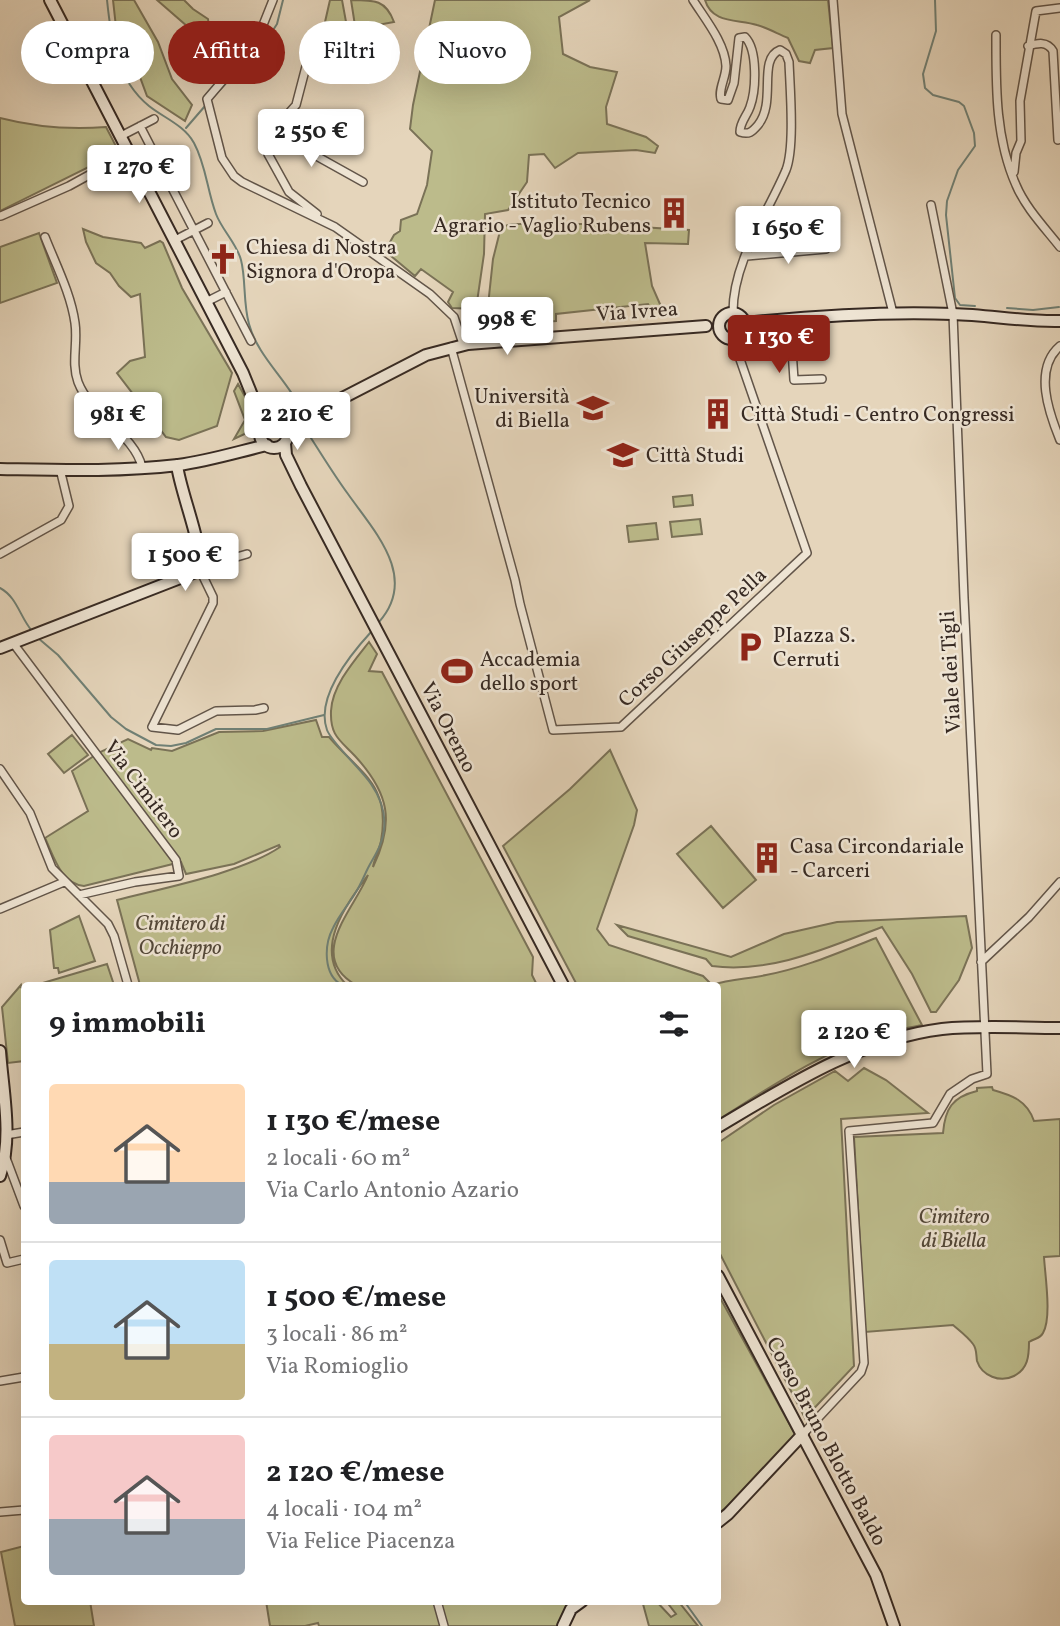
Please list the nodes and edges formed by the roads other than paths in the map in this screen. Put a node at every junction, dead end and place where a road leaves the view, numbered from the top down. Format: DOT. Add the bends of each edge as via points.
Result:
graph roads {
  1 [pos="50,0"];
  2 [pos="273,0"];
  3 [pos="693,0"];
  4 [pos="833,0"];
  5 [pos="1060,8"];
  6 [pos="996,35"];
  7 [pos="1028,46"];
  8 [pos="301,84"];
  9 [pos="154,119"];
  10 [pos="140,126"];
  11 [pos="277,128"];
  12 [pos="121,136"];
  13 [pos="1058,140"];
  14 [pos="129,153"];
  15 [pos="163,171"];
  16 [pos="144,181"];
  17 [pos="363,182"];
  18 [pos="1015,184"];
  19 [pos="931,205"];
  20 [pos="1,216"];
  21 [pos="208,223"];
  22 [pos="335,227"];
  23 [pos="194,230"];
  24 [pos="45,237"];
  25 [pos="175,240"];
  26 [pos="1060,247"];
  27 [pos="826,249"];
  28 [pos="747,256"];
  29 [pos="226,292"];
  30 [pos="206,302"];
  31 [pos="733,312"];
  32 [pos="893,313"];
  33 [pos="953,314"];
  34 [pos="1060,314"];
  35 [pos="1006,317"];
  36 [pos="790,319"];
  37 [pos="745,323"];
  38 [pos="1057,324"];
  39 [pos="711,326"];
  40 [pos="733,339"];
  41 [pos="251,341"];
  42 [pos="463,344"];
  43 [pos="1058,346"];
  44 [pos="451,347"];
  45 [pos="822,379"];
  46 [pos="254,397"];
  47 [pos="280,422"];
  48 [pos="296,422"];
  49 [pos="262,429"];
  50 [pos="286,439"];
  51 [pos="1060,440"];
  52 [pos="270,446"];
  53 [pos="232,453"];
  54 [pos="177,465"];
  55 [pos="142,467"];
  56 [pos="0,468"];
  57 [pos="60,469"];
  58 [pos="301,486"];
  59 [pos="0,554"];
  60 [pos="247,554"];
  61 [pos="199,568"];
  62 [pos="13,643"];
  63 [pos="0,648"];
  64 [pos="264,708"];
  65 [pos="0,769"];
  66 [pos="64,882"];
  67 [pos="1060,882"];
  68 [pos="79,895"];
  69 [pos="0,909"];
  70 [pos="981,962"];
  71 [pos="127,982"];
  72 [pos="561,982"];
  73 [pos="985,1028"];
  74 [pos="1060,1028"];
  75 [pos="0,1051"];
  76 [pos="721,1125"];
  77 [pos="21,1132"];
  78 [pos="6,1135"];
  79 [pos="6,1158"];
  80 [pos="0,1176"];
  81 [pos="21,1198"];
  82 [pos="0,1240"];
  83 [pos="2,1255"];
  84 [pos="21,1260"];
  85 [pos="721,1282"];
  86 [pos="21,1378"];
  87 [pos="0,1381"];
  88 [pos="803,1434"];
  89 [pos="21,1510"];
  90 [pos="0,1512"];
  91 [pos="721,1520"];
  92 [pos="438,1605"];
  93 [pos="576,1605"];
  94 [pos="444,1626"];
  95 [pos="563,1626"];
  96 [pos="894,1626"];
  1 -- 12 [label="main road"];
  2 -- 22 [label="street" via="259,35 226,71 208,103 222,158 234,176"];
  3 -- 28 [label="street" via="723,49 722,99 728,100 734,83 739,38 745,37 753,48 752,99 740,132 752,132 763,118 773,53 780,50 789,62 787,168"];
  4 -- 32 [label="street" via="842,114"];
  5 -- 7 [label="street" via="1035,11"];
  6 -- 18 [label="street" via="997,106"];
  7 -- 13 [label="street" via="1042,43 1053,51"];
  7 -- 18 [label="street" via="1020,101 1021,141 1013,165"];
  8 -- 11 [label="street" via="296,105"];
  9 -- 10 [label="street"];
  10 -- 12 [label="street"];
  10 -- 15 [label="street"];
  11 -- 17 [label="street" via="302,148"];
  11 -- 22 [label="street" via="267,141 276,173 289,192"];
  12 -- 14 [label="main road"];
  14 -- 16 [label="main road"];
  14 -- 20 [label="street"];
  15 -- 16 [label="street"];
  15 -- 23 [label="street"];
  16 -- 25 [label="main road"];
  18 -- 26 [label="street"];
  19 -- 33 [label="street"];
  21 -- 23 [label="street"];
  22 -- 42 [label="street" via="441,302 454,317"];
  23 -- 25 [label="street"];
  23 -- 29 [label="street"];
  24 -- 55 [label="street" via="75,320 78,382 97,412 133,448"];
  25 -- 30 [label="main road"];
  27 -- 28 [label="street"];
  28 -- 31 [label="street" via="737,281"];
  29 -- 30 [label="street"];
  29 -- 41 [label="street"];
  30 -- 46 [label="main road"];
  31 -- 37 [label="main road"];
  31 -- 39 [label="main road"];
  32 -- 33 [label="main road"];
  32 -- 36 [label="main road"];
  33 -- 35 [label="main road"];
  33 -- 70 [label="street, Viale dei Tigli"];
  34 -- 35 [label="main road"];
  35 -- 38 [label="main road"];
  36 -- 37 [label="main road"];
  36 -- 45 [label="street" via="794,380"];
  37 -- 40 [label="main road" via="741,336"];
  39 -- 40 [label="main road"];
  39 -- 42 [label="main road, Via Ivrea"];
  40 -- 44 [label="street, Corso Giuseppe Pella" via="807,553 621,727 553,730"];
  42 -- 44 [label="main road, Via Ivrea"];
  43 -- 51 [label="street" via="1045,387"];
  44 -- 48 [label="main road, Via Ivrea" via="409,362"];
  46 -- 47 [label="main road"];
  46 -- 49 [label="main road, Via Oremo"];
  47 -- 48 [label="main road, Via Ivrea"];
  47 -- 49 [label="main road, Via Ivrea"];
  47 -- 50 [label="main road, Via Oremo"];
  48 -- 50 [label="main road"];
  49 -- 52 [label="main road, Via Oremo" via="262,440"];
  49 -- 53 [label="main road"];
  50 -- 52 [label="main road"];
  50 -- 58 [label="main road, Via Oremo" via="286,455"];
  52 -- 53 [label="main road"];
  52 -- 58 [label="main road, Via Oremo"];
  53 -- 54 [label="main road"];
  54 -- 55 [label="main road"];
  54 -- 61 [label="main road"];
  55 -- 57 [label="main road"];
  56 -- 57 [label="main road"];
  57 -- 59 [label="street" via="69,506 61,520"];
  58 -- 72 [label="main road, Via Oremo"];
  60 -- 61 [label="street"];
  61 -- 62 [label="main road"];
  61 -- 64 [label="street" via="213,603 152,727 178,730 216,711"];
  62 -- 63 [label="main road"];
  62 -- 68 [label="street, Via Cimitero" via="176,862 179,876"];
  65 -- 66 [label="street" via="30,813 52,867"];
  66 -- 68 [label="street"];
  66 -- 69 [label="street"];
  67 -- 70 [label="street"];
  68 -- 71 [label="street" via="108,925"];
  70 -- 73 [label="street, Viale dei Tigli"];
  73 -- 74 [label="main road"];
  73 -- 76 [label="main road" via="941,1030 856,1052"];
  73 -- 88 [label="street, Viale dei Tigli" via="987,1074 950,1094 933,1123 849,1131 864,1363"];
  75 -- 78 [label="main road"];
  77 -- 78 [label="street"];
  78 -- 79 [label="main road"];
  79 -- 80 [label="main road"];
  79 -- 81 [label="street"];
  82 -- 83 [label="street"];
  83 -- 84 [label="street" via="7,1263"];
  85 -- 88 [label="main road, Corso Bruno Blotto Baldo"];
  86 -- 87 [label="street"];
  88 -- 91 [label="main road"];
  88 -- 96 [label="main road, Corso Bruno Blotto Baldo" via="876,1576"];
  89 -- 90 [label="street"];
  92 -- 94 [label="street"];
  93 -- 95 [label="main road"];
}
